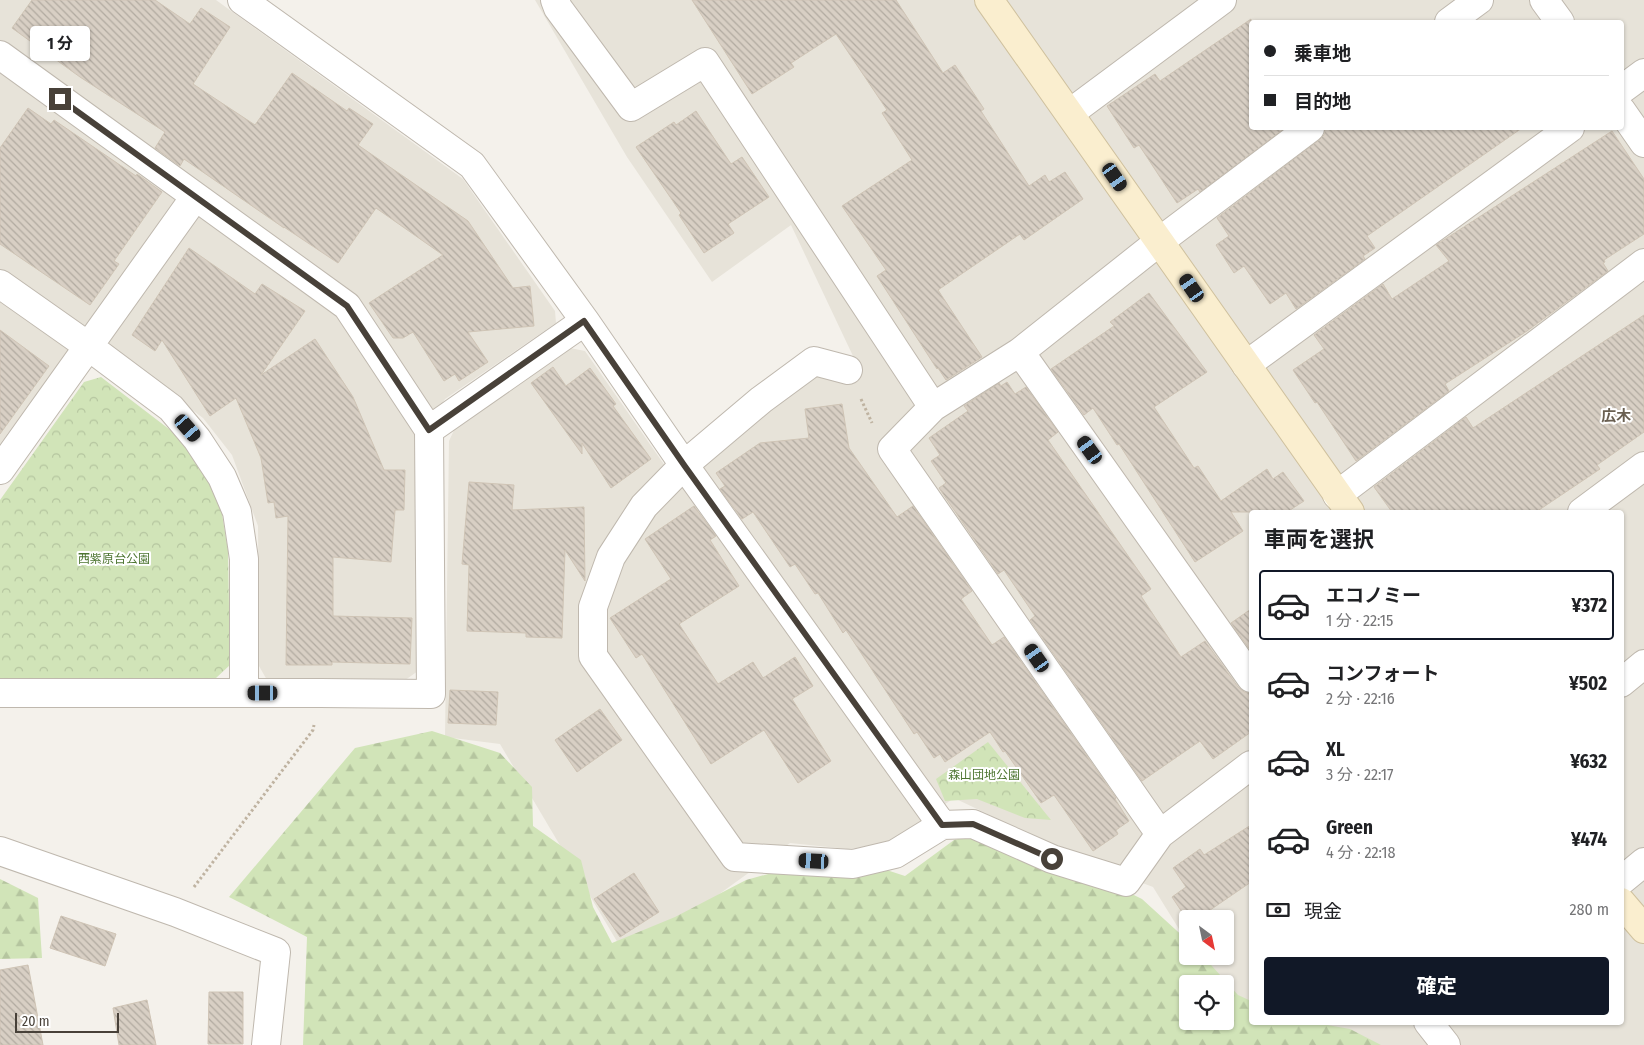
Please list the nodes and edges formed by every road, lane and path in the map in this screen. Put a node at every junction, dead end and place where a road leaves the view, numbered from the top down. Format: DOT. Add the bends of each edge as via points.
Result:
graph roads {
  1 [pos="242,0"];
  2 [pos="555,0"];
  3 [pos="990,0"];
  4 [pos="1222,0"];
  5 [pos="1479,0"];
  6 [pos="1544,0"];
  7 [pos="1452,20"];
  8 [pos="1559,20"];
  9 [pos="0,55"];
  10 [pos="1644,73"];
  11 [pos="1624,88"];
  12 [pos="1070,113"];
  13 [pos="1624,114"];
  14 [pos="1307,130"];
  15 [pos="1567,130"];
  16 [pos="1644,143"];
  17 [pos="195,197"];
  18 [pos="1160,241"];
  19 [pos="1644,263"];
  20 [pos="0,284"];
  21 [pos="584,321"];
  22 [pos="88,346"];
  23 [pos="1020,352"];
  24 [pos="1246,365"];
  25 [pos="848,370"];
  26 [pos="933,407"];
  27 [pos="429,430"];
  28 [pos="892,449"];
  29 [pos="684,465"];
  30 [pos="1644,466"];
  31 [pos="0,470"];
  32 [pos="1344,504"];
  33 [pos="1585,510"];
  34 [pos="1644,664"];
  35 [pos="1249,675"];
  36 [pos="1624,681"];
  37 [pos="0,693"];
  38 [pos="244,693"];
  39 [pos="320,693"];
  40 [pos="1249,768"];
  41 [pos="942,825"];
  42 [pos="1160,834"];
  43 [pos="0,851"];
  44 [pos="1644,862"];
  45 [pos="1624,879"];
  46 [pos="1624,906"];
  47 [pos="176,912"];
  48 [pos="1644,929"];
  49 [pos="1430,1025"];
  50 [pos="266,1045"];
  51 [pos="1446,1045"];
  1 -- 21 [label="street" via="472,165"];
  2 -- 26 [label="street" via="631,107 705,62"];
  3 -- 12 [label="street"];
  4 -- 12 [label="street"];
  5 -- 7 [label="street"];
  6 -- 8 [label="street"];
  9 -- 17 [label="street"];
  10 -- 11 [label="street"];
  12 -- 18 [label="street"];
  13 -- 16 [label="street"];
  14 -- 18 [label="street"];
  15 -- 24 [label="street"];
  17 -- 22 [label="street"];
  17 -- 27 [label="street" via="347,306"];
  18 -- 23 [label="street"];
  18 -- 24 [label="street"];
  19 -- 32 [label="street"];
  20 -- 22 [label="street"];
  21 -- 27 [label="street"];
  21 -- 29 [label="street"];
  22 -- 31 [label="street"];
  22 -- 38 [label="street" via="171,408 222,477 237,512 244,559"];
  23 -- 26 [label="street"];
  23 -- 35 [label="street"];
  24 -- 32 [label="street"];
  25 -- 28 [label="path" via="873,426"];
  25 -- 29 [label="street" via="814,361 761,400"];
  26 -- 28 [label="street"];
  27 -- 39 [label="street" via="431,694"];
  28 -- 42 [label="street"];
  29 -- 41 [label="street"];
  29 -- 41 [label="street" via="644,506 611,557 593,607 593,656 735,857 854,864 895,854"];
  30 -- 33 [label="street"];
  34 -- 36 [label="street"];
  37 -- 38 [label="street"];
  38 -- 39 [label="street"];
  39 -- 47 [label="path" via="313,730"];
  40 -- 42 [label="street"];
  41 -- 42 [label="street" via="973,824 1052,859 1126,882"];
  43 -- 47 [label="street"];
  44 -- 45 [label="street"];
  46 -- 48 [label="street"];
  47 -- 50 [label="street" via="276,952"];
  49 -- 51 [label="street"];
}
